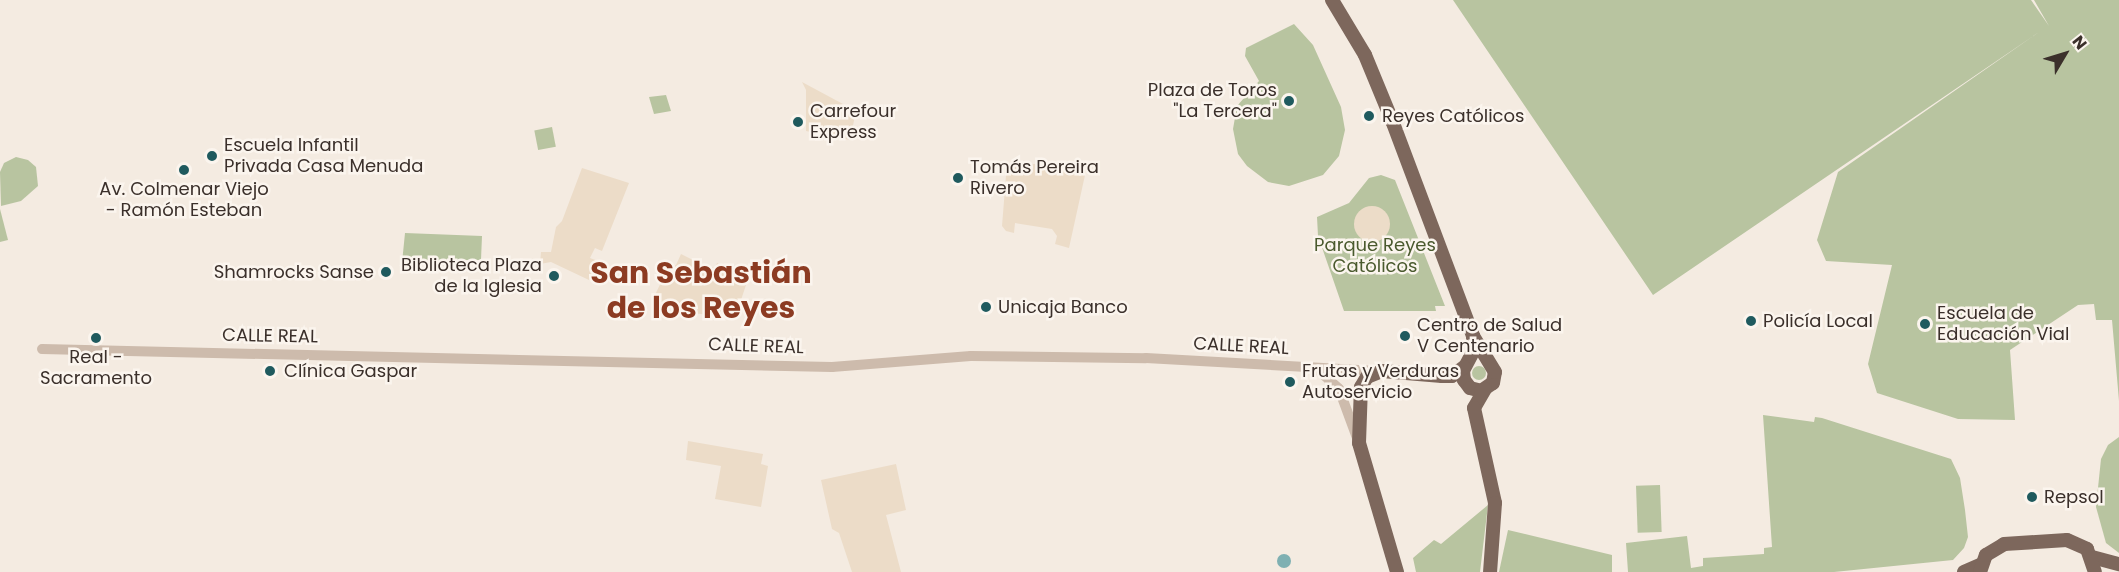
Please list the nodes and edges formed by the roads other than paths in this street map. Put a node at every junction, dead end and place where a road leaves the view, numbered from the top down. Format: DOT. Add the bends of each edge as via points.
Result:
graph roads {
  1 [pos="1332,0"];
  2 [pos="1473,336"];
  3 [pos="42,349"];
  4 [pos="1488,360"];
  5 [pos="1467,364"];
  6 [pos="1316,368"];
  7 [pos="1382,371"];
  8 [pos="1485,389"];
  9 [pos="1359,443"];
  10 [pos="2092,557"];
  11 [pos="2119,564"];
  12 [pos="1980,569"];
  13 [pos="1396,572"];
  14 [pos="1490,572"];
  15 [pos="1964,572"];
  16 [pos="2095,572"];
  1 -- 2 [label="main road" via="1365,55"];
  2 -- 4 [label="main road"];
  2 -- 5 [label="main road"];
  3 -- 6 [label="street, CALLE REAL" via="832,367 971,356 1133,358"];
  4 -- 5 [label="main road"];
  4 -- 8 [label="main road" via="1495,378"];
  5 -- 7 [label="main road, CALLE REAL" via="1452,376"];
  5 -- 8 [label="main road" via="1466,385 1475,390"];
  6 -- 7 [label="street, CALLE REAL"];
  6 -- 9 [label="street" via="1339,389"];
  7 -- 9 [label="main road" via="1367,376 1360,387"];
  8 -- 14 [label="main road" via="1474,408 1495,503"];
  9 -- 13 [label="main road"];
  10 -- 11 [label="main road"];
  10 -- 12 [label="main road" via="2067,540 2004,544 1986,555"];
  10 -- 16 [label="main road"];
  12 -- 15 [label="main road"];
}
